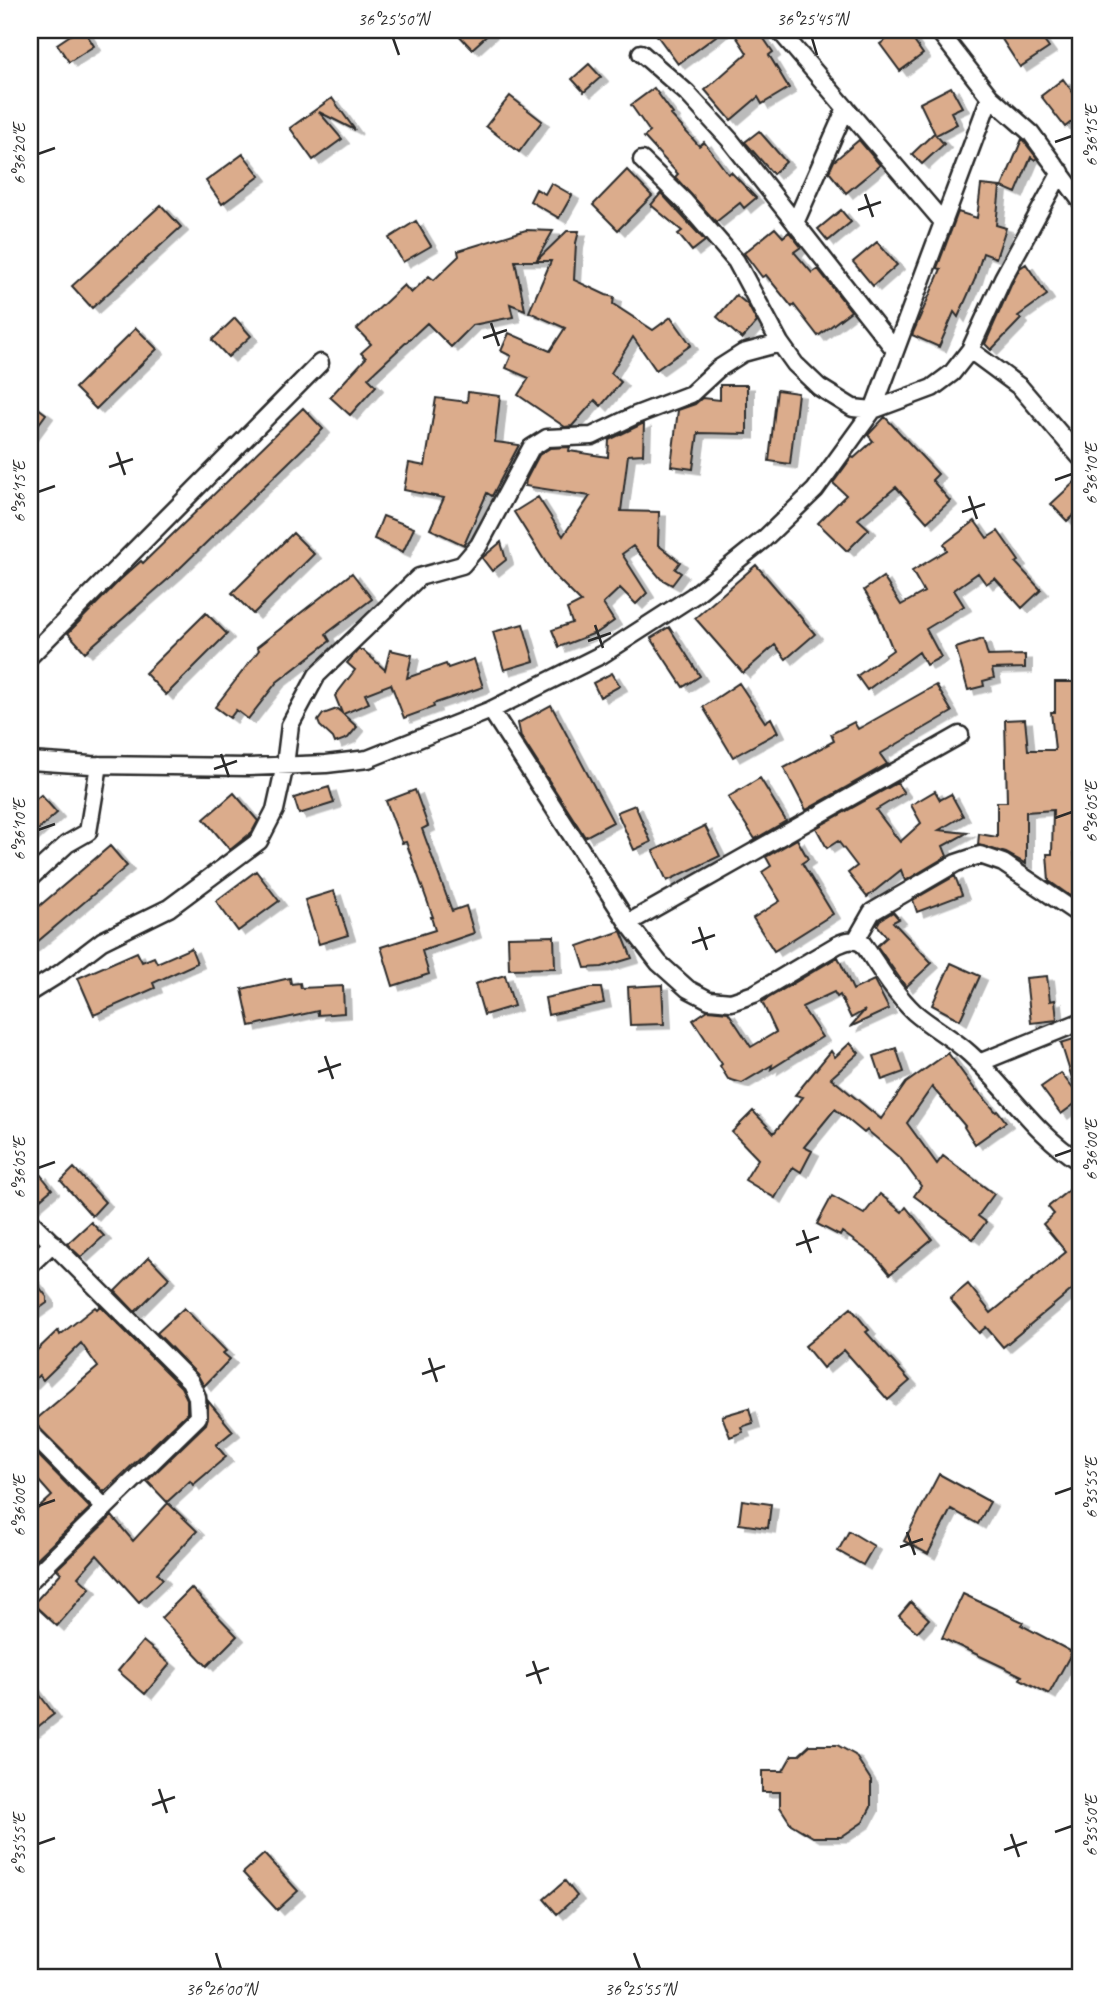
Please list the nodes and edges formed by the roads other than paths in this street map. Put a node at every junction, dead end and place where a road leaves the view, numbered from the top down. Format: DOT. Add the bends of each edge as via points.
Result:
graph roads {
  1 [pos="779,30"];
  2 [pos="938,30"];
  3 [pos="641,53"];
  4 [pos="990,97"];
  5 [pos="846,108"];
  6 [pos="642,160"];
  7 [pos="1061,172"];
  8 [pos="1080,200"];
  9 [pos="943,222"];
  10 [pos="795,223"];
  11 [pos="780,343"];
  12 [pos="895,350"];
  13 [pos="970,350"];
  14 [pos="320,363"];
  15 [pos="873,411"];
  16 [pos="1080,457"];
  17 [pos="30,656"];
  18 [pos="491,710"];
  19 [pos="960,734"];
  20 [pos="30,761"];
  21 [pos="99,765"];
  22 [pos="285,765"];
  23 [pos="30,878"];
  24 [pos="1080,915"];
  25 [pos="628,923"];
  26 [pos="856,940"];
  27 [pos="30,992"];
  28 [pos="1080,1022"];
  29 [pos="979,1063"];
  30 [pos="1080,1162"];
  31 [pos="30,1221"];
  32 [pos="53,1243"];
  33 [pos="30,1265"];
  34 [pos="30,1432"];
  35 [pos="105,1508"];
  36 [pos="30,1581"];
  1 -- 5 [label="street"];
  2 -- 4 [label="street"];
  3 -- 10 [label="street" via="687,93 730,140"];
  4 -- 7 [label="street" via="1031,133"];
  4 -- 9 [label="street"];
  5 -- 9 [label="street"];
  5 -- 10 [label="street"];
  6 -- 11 [label="street" via="736,261"];
  7 -- 8 [label="street"];
  7 -- 13 [label="street"];
  9 -- 12 [label="street"];
  10 -- 12 [label="street"];
  11 -- 15 [label="street" via="819,387 853,408"];
  11 -- 22 [label="street" via="743,353 691,394 592,436 547,438 531,448 480,545 461,565 419,577 317,675 290,725"];
  12 -- 15 [label="street"];
  13 -- 15 [label="street" via="952,373 932,388"];
  13 -- 16 [label="street" via="1020,387"];
  14 -- 17 [label="street"];
  15 -- 18 [label="street" via="814,490 764,539 693,596 603,654"];
  18 -- 22 [label="street" via="368,759"];
  18 -- 25 [label="street"];
  19 -- 25 [label="street"];
  20 -- 21 [label="street"];
  21 -- 22 [label="street"];
  21 -- 23 [label="street" via="88,832 67,844"];
  22 -- 27 [label="street" via="275,810 259,841 169,908 102,941"];
  24 -- 26 [label="street" via="1003,863 980,855 956,863 872,912"];
  25 -- 26 [label="street" via="659,963 688,989 709,1000 731,1003 837,945"];
  26 -- 29 [label="street" via="916,1013"];
  28 -- 29 [label="street"];
  29 -- 30 [label="street" via="1047,1137"];
  31 -- 32 [label="street"];
  32 -- 33 [label="street"];
  32 -- 35 [label="street" via="190,1381 197,1397 198,1417"];
  34 -- 35 [label="street"];
  35 -- 36 [label="street"];
}
